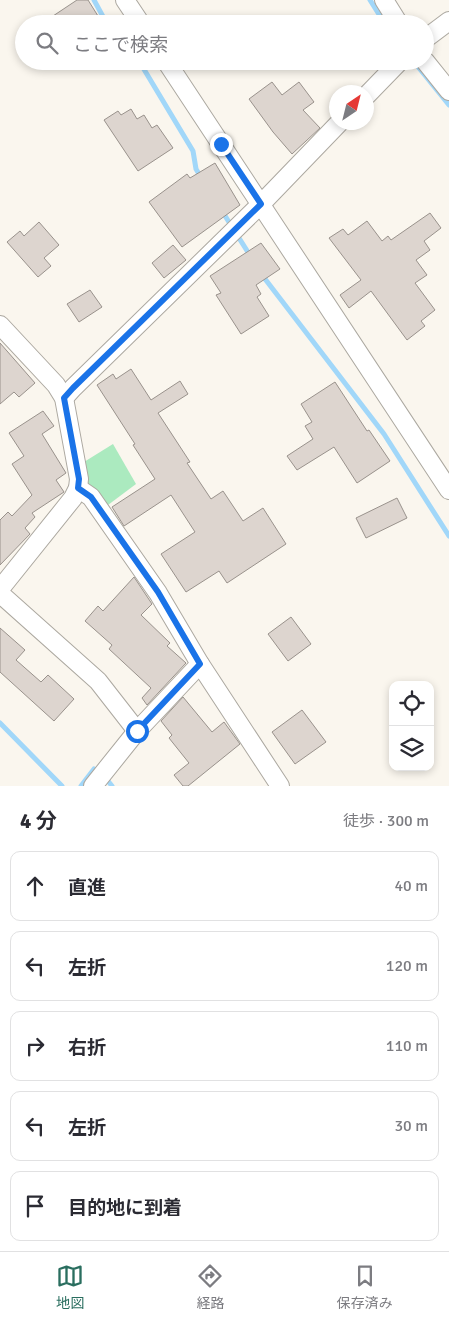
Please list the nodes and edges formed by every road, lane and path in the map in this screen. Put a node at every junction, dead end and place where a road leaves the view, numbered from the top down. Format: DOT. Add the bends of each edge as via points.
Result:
graph roads {
  1 [pos="125,0"];
  2 [pos="384,0"];
  3 [pos="135,15"];
  4 [pos="393,15"];
  5 [pos="449,21"];
  6 [pos="434,32"];
  7 [pos="172,70"];
  8 [pos="391,70"];
  9 [pos="432,70"];
  10 [pos="374,88"];
  11 [pos="449,91"];
  12 [pos="332,130"];
  13 [pos="261,204"];
  14 [pos="0,325"];
  15 [pos="64,398"];
  16 [pos="78,488"];
  17 [pos="449,490"];
  18 [pos="0,589"];
  19 [pos="0,596"];
  20 [pos="200,664"];
  21 [pos="137,731"];
  22 [pos="93,786"];
  23 [pos="280,786"];
  1 -- 3 [label="street"];
  2 -- 4 [label="street"];
  5 -- 6 [label="street"];
  7 -- 13 [label="street"];
  8 -- 10 [label="street"];
  9 -- 11 [label="street"];
  12 -- 13 [label="street"];
  13 -- 15 [label="street"];
  13 -- 17 [label="street"];
  14 -- 15 [label="street" via="56,384"];
  15 -- 16 [label="street"];
  16 -- 18 [label="street"];
  16 -- 20 [label="street" via="91,497 158,592"];
  19 -- 21 [label="street" via="98,681"];
  20 -- 21 [label="street"];
  20 -- 23 [label="street"];
  21 -- 22 [label="street"];
}
